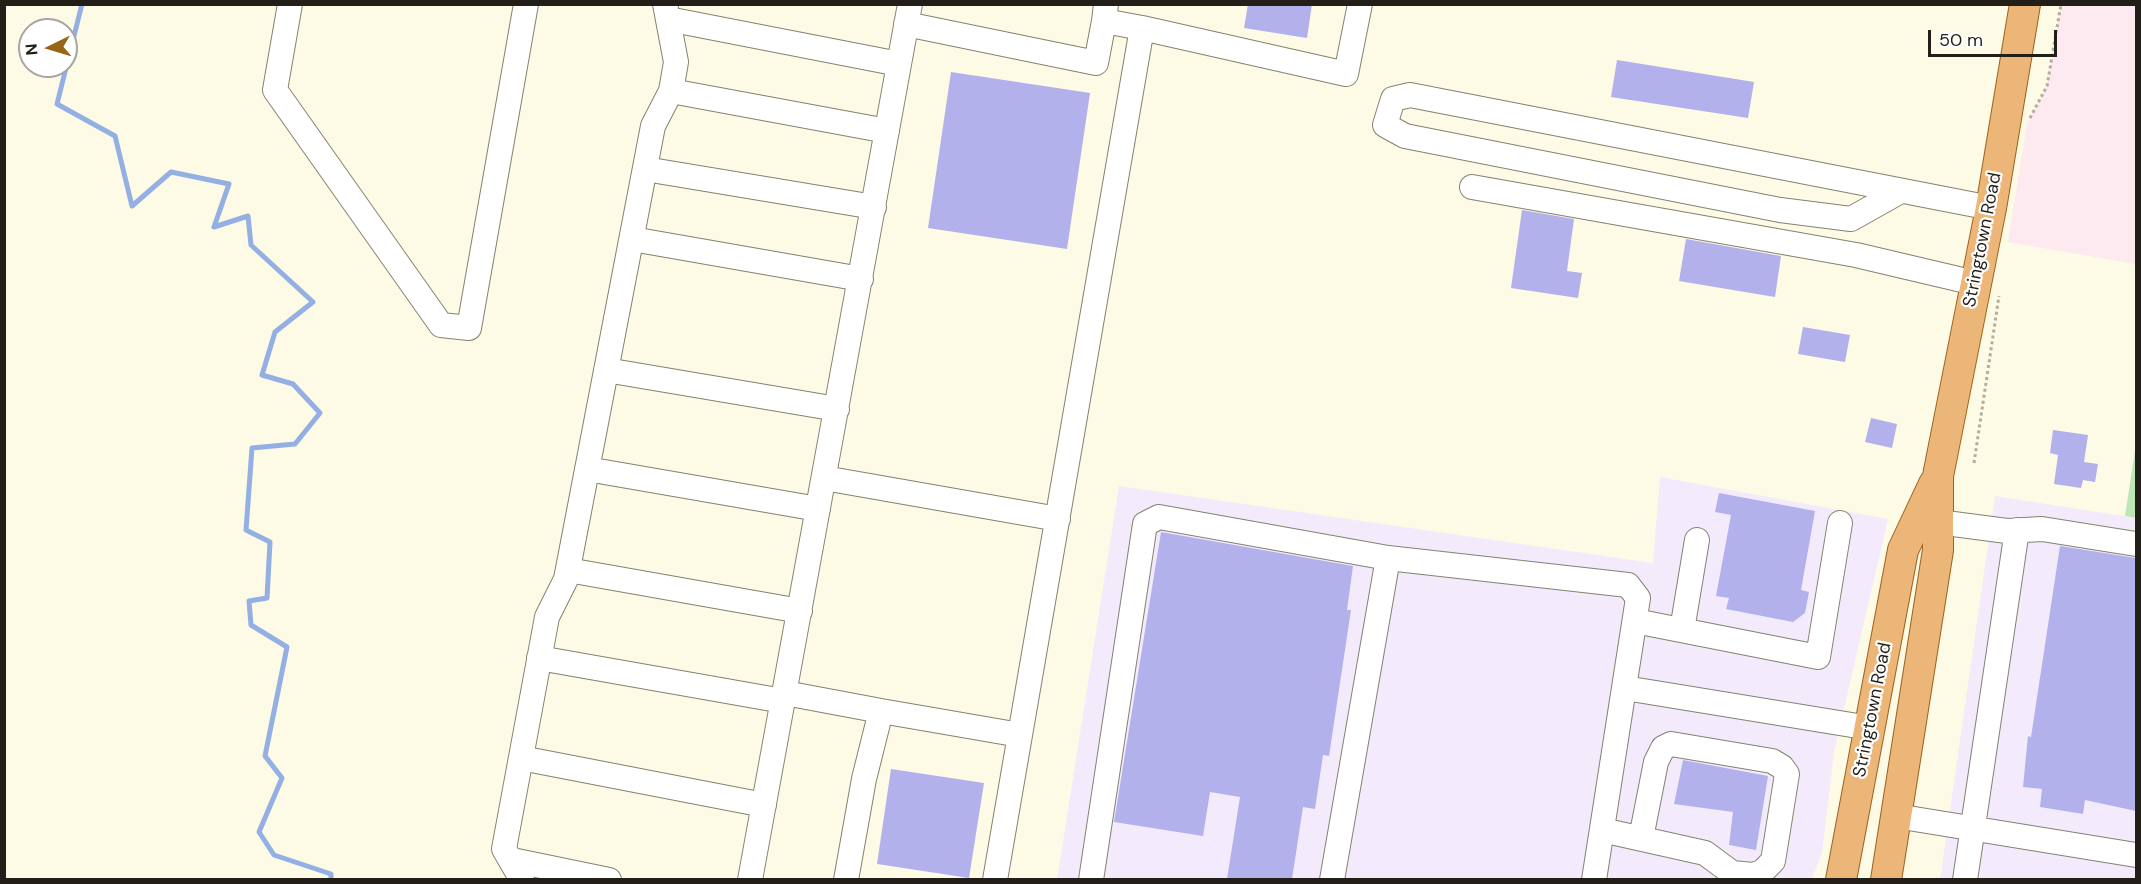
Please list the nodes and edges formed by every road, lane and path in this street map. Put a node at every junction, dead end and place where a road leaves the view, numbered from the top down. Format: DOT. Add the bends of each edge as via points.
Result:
graph roads {
  1 [pos="290,4"];
  2 [pos="526,4"];
  3 [pos="1360,4"];
  4 [pos="2025,4"];
  5 [pos="2061,4"];
  6 [pos="667,12"];
  7 [pos="1105,13"];
  8 [pos="908,14"];
  9 [pos="1142,28"];
  10 [pos="899,64"];
  11 [pos="671,91"];
  12 [pos="2027,124"];
  13 [pos="887,131"];
  14 [pos="645,169"];
  15 [pos="1472,187"];
  16 [pos="1899,192"];
  17 [pos="874,207"];
  18 [pos="1991,208"];
  19 [pos="632,239"];
  20 [pos="861,279"];
  21 [pos="1988,285"];
  22 [pos="606,370"];
  23 [pos="837,409"];
  24 [pos="1974,463"];
  25 [pos="587,469"];
  26 [pos="1938,476"];
  27 [pos="824,478"];
  28 [pos="818,509"];
  29 [pos="1058,519"];
  30 [pos="1938,522"];
  31 [pos="1840,523"];
  32 [pos="2017,530"];
  33 [pos="1697,540"];
  34 [pos="2136,544"];
  35 [pos="1388,558"];
  36 [pos="568,570"];
  37 [pos="800,611"];
  38 [pos="1635,621"];
  39 [pos="1682,630"];
  40 [pos="539,658"];
  41 [pos="1624,688"];
  42 [pos="784,697"];
  43 [pos="881,711"];
  44 [pos="1870,728"];
  45 [pos="1020,735"];
  46 [pos="521,758"];
  47 [pos="764,805"];
  48 [pos="1896,816"];
  49 [pos="1972,829"];
  50 [pos="1602,830"];
  51 [pos="1641,838"];
  52 [pos="2136,855"];
  53 [pos="517,870"];
  54 [pos="609,879"];
  55 [pos="750,879"];
  56 [pos="846,879"];
  57 [pos="995,879"];
  58 [pos="1091,879"];
  59 [pos="1332,879"];
  60 [pos="1594,879"];
  61 [pos="1841,879"];
  62 [pos="1886,879"];
  63 [pos="1965,879"];
  1 -- 2 [label="lane" via="275,90 441,324 470,328"];
  3 -- 9 [label="lane" via="1346,74"];
  4 -- 18 [label="main road, Stringtown Road"];
  5 -- 12 [label="path" via="2047,86"];
  6 -- 10 [label="lane"];
  6 -- 11 [label="lane" via="676,62"];
  7 -- 8 [label="lane" via="1096,63"];
  7 -- 9 [label="lane"];
  8 -- 10 [label="lane"];
  9 -- 29 [label="lane"];
  10 -- 13 [label="lane"];
  11 -- 13 [label="lane"];
  11 -- 14 [label="lane" via="653,126"];
  13 -- 17 [label="lane"];
  14 -- 17 [label="lane"];
  14 -- 19 [label="lane"];
  15 -- 21 [label="lane" via="1856,255"];
  16 -- 16 [label="lane" via="1410,95 1393,99 1386,124 1405,136 1800,213 1851,219"];
  16 -- 18 [label="lane"];
  17 -- 20 [label="lane"];
  18 -- 21 [label="main road, Stringtown Road"];
  19 -- 20 [label="lane"];
  19 -- 22 [label="lane"];
  20 -- 23 [label="lane"];
  21 -- 24 [label="path"];
  21 -- 26 [label="main road, Stringtown Road"];
  22 -- 23 [label="lane"];
  22 -- 25 [label="lane"];
  23 -- 27 [label="lane"];
  25 -- 28 [label="lane"];
  25 -- 36 [label="lane"];
  26 -- 30 [label="main road, Stringtown Road"];
  26 -- 44 [label="main road, Stringtown Road" via="1903,550"];
  27 -- 28 [label="lane"];
  27 -- 29 [label="lane"];
  28 -- 37 [label="lane"];
  29 -- 45 [label="lane"];
  30 -- 32 [label="lane"];
  30 -- 48 [label="main road, Stringtown Road" via="1938,550"];
  31 -- 39 [label="lane" via="1818,657"];
  32 -- 34 [label="lane" via="2042,529"];
  32 -- 49 [label="lane"];
  33 -- 39 [label="lane"];
  35 -- 38 [label="lane" via="1628,585 1638,598"];
  35 -- 58 [label="lane" via="1159,517 1145,524"];
  35 -- 59 [label="lane"];
  36 -- 37 [label="lane"];
  36 -- 40 [label="lane" via="547,617"];
  37 -- 42 [label="lane"];
  38 -- 39 [label="lane"];
  38 -- 41 [label="lane"];
  40 -- 42 [label="lane"];
  40 -- 46 [label="lane"];
  41 -- 44 [label="lane"];
  41 -- 50 [label="lane"];
  42 -- 43 [label="lane"];
  42 -- 47 [label="lane"];
  43 -- 45 [label="lane"];
  43 -- 56 [label="lane"];
  44 -- 61 [label="main road, Stringtown Road"];
  45 -- 57 [label="lane"];
  46 -- 47 [label="lane"];
  46 -- 53 [label="lane" via="504,849"];
  47 -- 55 [label="lane"];
  48 -- 49 [label="lane"];
  48 -- 62 [label="main road, Stringtown Road"];
  49 -- 52 [label="lane"];
  49 -- 63 [label="lane"];
  50 -- 51 [label="lane"];
  50 -- 60 [label="lane"];
  51 -- 51 [label="lane" via="1656,762 1663,748 1671,744 1772,761 1787,774 1773,861 1762,872 1732,873 1705,853"];
  53 -- 54 [label="lane"];
}
